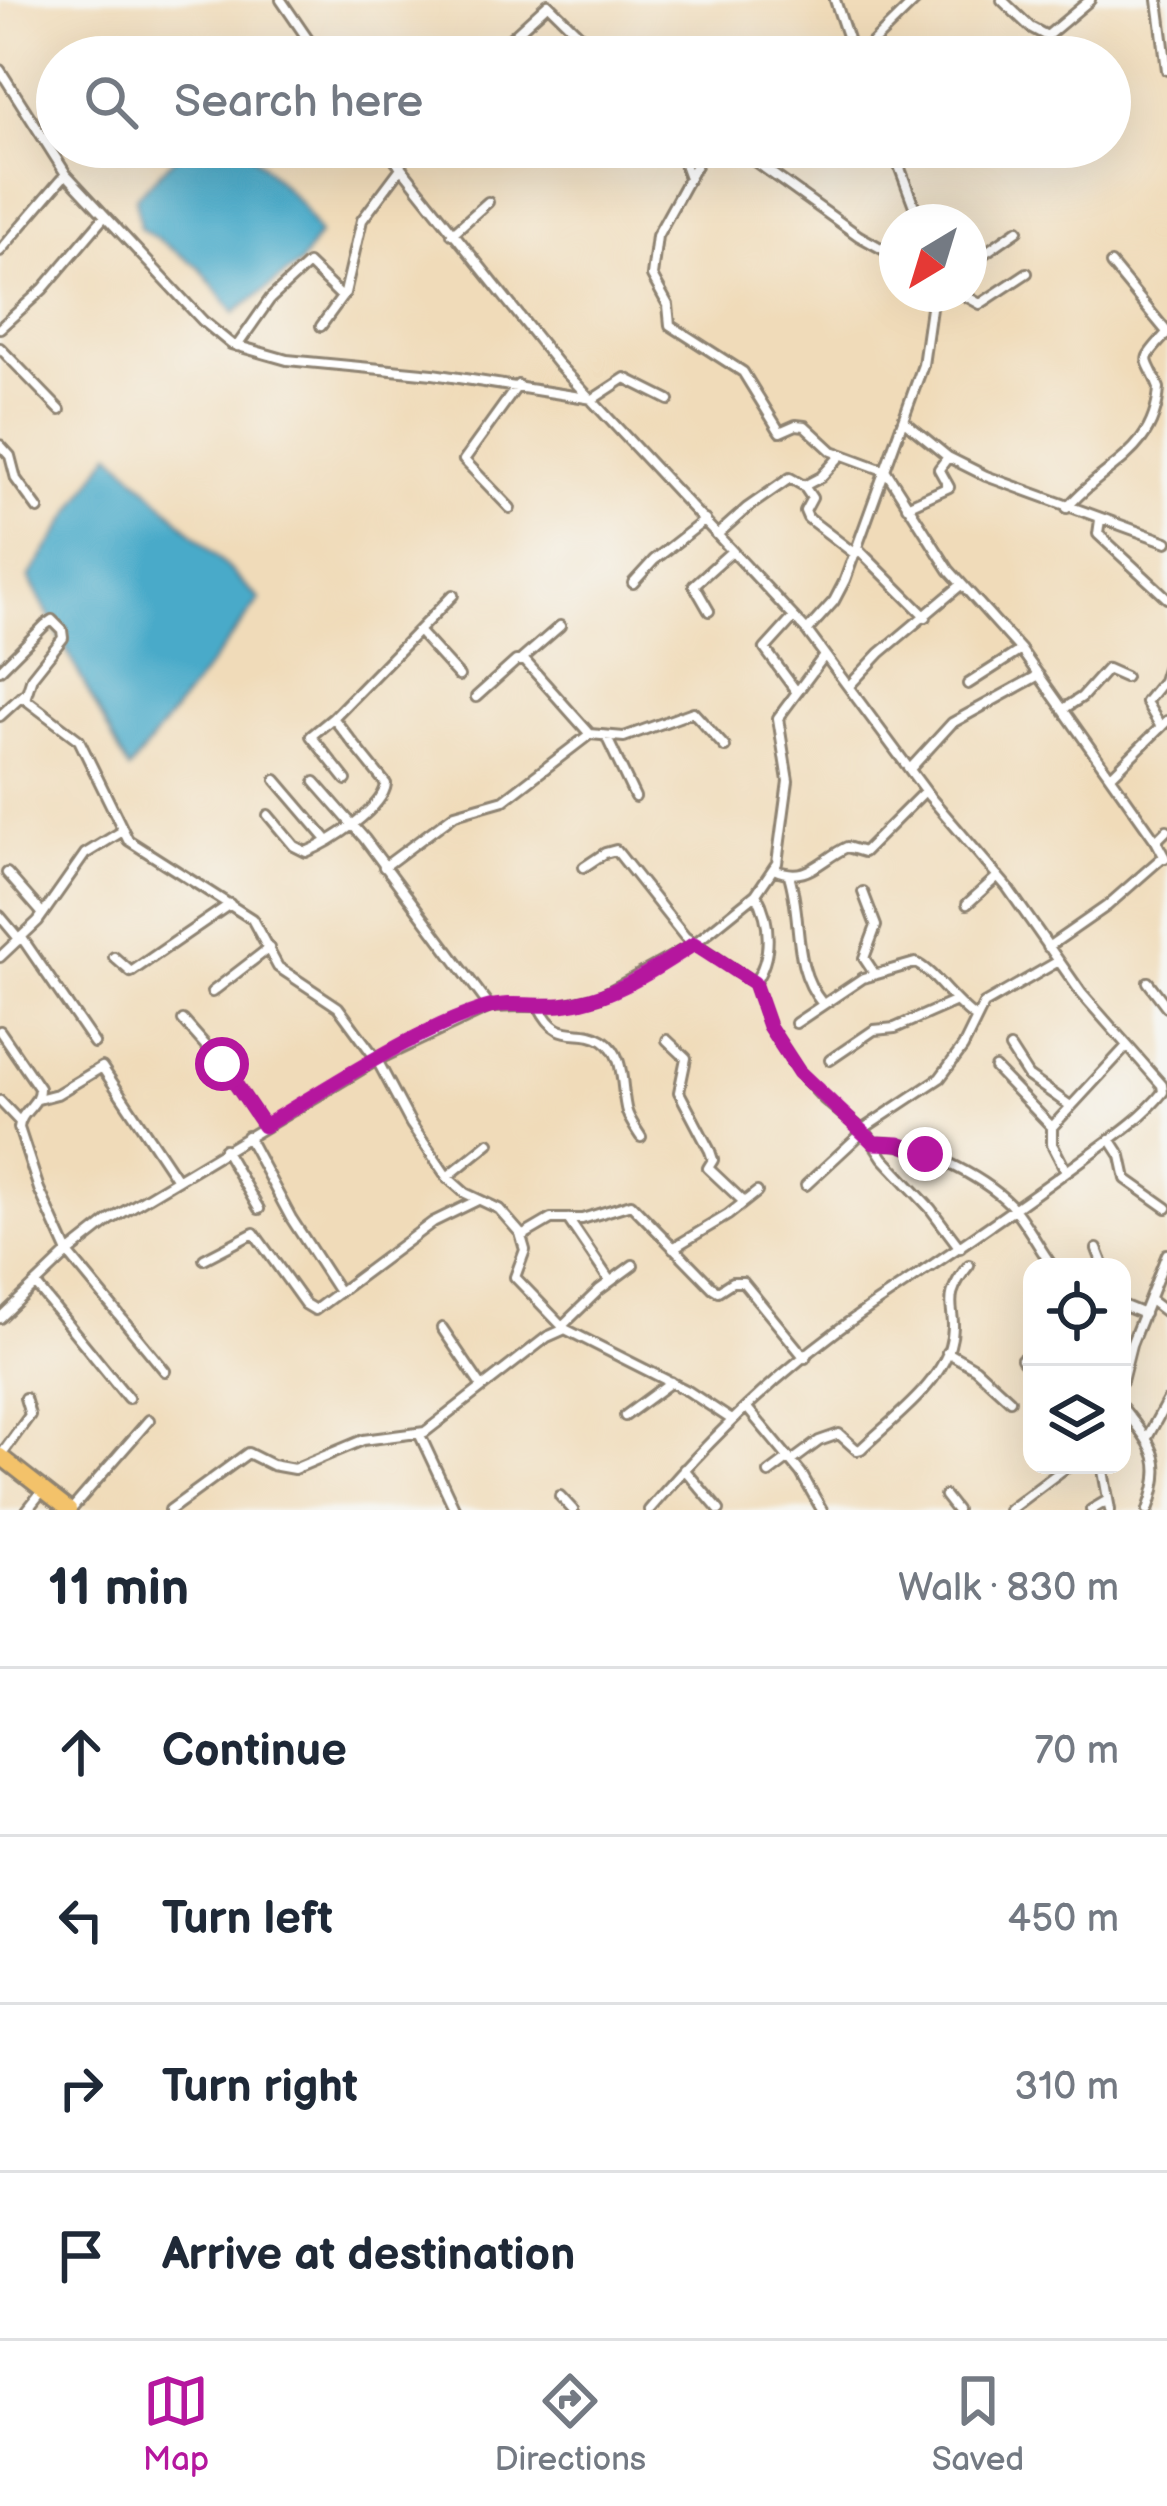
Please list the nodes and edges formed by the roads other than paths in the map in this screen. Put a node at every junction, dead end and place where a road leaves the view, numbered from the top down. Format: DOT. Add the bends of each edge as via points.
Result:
graph roads {
  1 [pos="281,0"];
  2 [pos="835,0"];
  3 [pos="916,0"];
  4 [pos="1002,0"];
  5 [pos="1090,0"];
  6 [pos="1158,0"];
  7 [pos="306,36"];
  8 [pos="517,36"];
  9 [pos="581,36"];
  10 [pos="848,36"];
  11 [pos="878,36"];
  12 [pos="0,70"];
  13 [pos="1167,70"];
  14 [pos="36,127"];
  15 [pos="62,168"];
  16 [pos="400,168"];
  17 [pos="686,168"];
  18 [pos="693,168"];
  19 [pos="764,168"];
  20 [pos="900,168"];
  21 [pos="66,174"];
  22 [pos="688,176"];
  23 [pos="488,202"];
  24 [pos="913,204"];
  25 [pos="105,216"];
  26 [pos="1018,230"];
  27 [pos="452,234"];
  28 [pos="879,247"];
  29 [pos="0,251"];
  30 [pos="987,252"];
  31 [pos="1111,264"];
  32 [pos="1027,273"];
  33 [pos="342,297"];
  34 [pos="987,299"];
  35 [pos="931,312"];
  36 [pos="321,326"];
  37 [pos="0,328"];
  38 [pos="1167,332"];
  39 [pos="237,346"];
  40 [pos="0,348"];
  41 [pos="518,385"];
  42 [pos="593,399"];
  43 [pos="669,400"];
  44 [pos="60,410"];
  45 [pos="904,421"];
  46 [pos="0,445"];
  47 [pos="841,455"];
  48 [pos="949,458"];
  49 [pos="886,471"];
  50 [pos="805,486"];
  51 [pos="907,506"];
  52 [pos="38,508"];
  53 [pos="510,508"];
  54 [pos="1066,508"];
  55 [pos="705,520"];
  56 [pos="1100,520"];
  57 [pos="718,534"];
  58 [pos="1167,542"];
  59 [pos="733,551"];
  60 [pos="856,551"];
  61 [pos="633,583"];
  62 [pos="961,585"];
  63 [pos="453,595"];
  64 [pos="1167,598"];
  65 [pos="709,611"];
  66 [pos="794,617"];
  67 [pos="926,617"];
  68 [pos="560,626"];
  69 [pos="807,631"];
  70 [pos="419,632"];
  71 [pos="1022,650"];
  72 [pos="824,656"];
  73 [pos="520,660"];
  74 [pos="1167,668"];
  75 [pos="0,670"];
  76 [pos="1040,675"];
  77 [pos="459,676"];
  78 [pos="1126,677"];
  79 [pos="968,684"];
  80 [pos="849,686"];
  81 [pos="796,691"];
  82 [pos="24,694"];
  83 [pos="476,697"];
  84 [pos="1065,708"];
  85 [pos="0,716"];
  86 [pos="333,718"];
  87 [pos="1164,724"];
  88 [pos="590,734"];
  89 [pos="606,736"];
  90 [pos="725,747"];
  91 [pos="910,769"];
  92 [pos="1112,775"];
  93 [pos="276,779"];
  94 [pos="346,780"];
  95 [pos="315,782"];
  96 [pos="925,791"];
  97 [pos="635,797"];
  98 [pos="268,815"];
  99 [pos="352,824"];
  100 [pos="120,830"];
  101 [pos="1167,830"];
  102 [pos="328,841"];
  103 [pos="1156,841"];
  104 [pos="1166,858"];
  105 [pos="384,867"];
  106 [pos="584,867"];
  107 [pos="774,869"];
  108 [pos="7,873"];
  109 [pos="789,875"];
  110 [pos="998,876"];
  111 [pos="863,892"];
  112 [pos="756,894"];
  113 [pos="230,904"];
  114 [pos="967,904"];
  115 [pos="44,914"];
  116 [pos="0,916"];
  117 [pos="21,939"];
  118 [pos="694,944"];
  119 [pos="1048,947"];
  120 [pos="269,948"];
  121 [pos="0,957"];
  122 [pos="114,957"];
  123 [pos="1057,962"];
  124 [pos="874,973"];
  125 [pos="1148,982"];
  126 [pos="754,983"];
  127 [pos="212,992"];
  128 [pos="954,1002"];
  129 [pos="822,1004"];
  130 [pos="539,1006"];
  131 [pos="490,1007"];
  132 [pos="1167,1007"];
  133 [pos="976,1018"];
  134 [pos="182,1020"];
  135 [pos="796,1023"];
  136 [pos="0,1031"];
  137 [pos="667,1040"];
  138 [pos="94,1043"];
  139 [pos="1126,1047"];
  140 [pos="1010,1048"];
  141 [pos="377,1060"];
  142 [pos="830,1060"];
  143 [pos="995,1067"];
  144 [pos="1165,1088"];
  145 [pos="38,1100"];
  146 [pos="0,1101"];
  147 [pos="1070,1105"];
  148 [pos="20,1122"];
  149 [pos="264,1126"];
  150 [pos="1052,1127"];
  151 [pos="863,1130"];
  152 [pos="247,1136"];
  153 [pos="640,1137"];
  154 [pos="1110,1139"];
  155 [pos="489,1143"];
  156 [pos="874,1143"];
  157 [pos="224,1149"];
  158 [pos="1066,1172"];
  159 [pos="447,1177"];
  160 [pos="176,1178"];
  161 [pos="806,1185"];
  162 [pos="757,1192"];
  163 [pos="479,1199"];
  164 [pos="744,1202"];
  165 [pos="1167,1208"];
  166 [pos="260,1209"];
  167 [pos="1015,1210"];
  168 [pos="568,1219"];
  169 [pos="522,1236"];
  170 [pos="673,1248"];
  171 [pos="960,1248"];
  172 [pos="1097,1249"];
  173 [pos="68,1253"];
  174 [pos="1167,1255"];
  175 [pos="1047,1258"];
  176 [pos="1100,1258"];
  177 [pos="204,1259"];
  178 [pos="633,1265"];
  179 [pos="969,1265"];
  180 [pos="610,1281"];
  181 [pos="36,1285"];
  182 [pos="339,1292"];
  183 [pos="1150,1300"];
  184 [pos="1131,1308"];
  185 [pos="1167,1313"];
  186 [pos="1144,1314"];
  187 [pos="0,1318"];
  188 [pos="564,1327"];
  189 [pos="442,1328"];
  190 [pos="947,1352"];
  191 [pos="805,1358"];
  192 [pos="1022,1360"];
  193 [pos="1027,1366"];
  194 [pos="1127,1366"];
  195 [pos="165,1371"];
  196 [pos="671,1382"];
  197 [pos="482,1388"];
  198 [pos="25,1398"];
  199 [pos="128,1398"];
  200 [pos="1010,1400"];
  201 [pos="1167,1402"];
  202 [pos="747,1408"];
  203 [pos="625,1416"];
  204 [pos="1131,1417"];
  205 [pos="149,1420"];
  206 [pos="732,1420"];
  207 [pos="419,1433"];
  208 [pos="1148,1436"];
  209 [pos="0,1456"];
  210 [pos="791,1460"];
  211 [pos="684,1468"];
  212 [pos="769,1473"];
  213 [pos="1058,1474"];
  214 [pos="1104,1474"];
  215 [pos="1165,1483"];
  216 [pos="43,1490"];
  217 [pos="560,1496"];
  218 [pos="945,1496"];
  219 [pos="1109,1505"];
  220 [pos="27,1510"];
  221 [pos="70,1510"];
  222 [pos="170,1510"];
  223 [pos="455,1510"];
  224 [pos="573,1510"];
  225 [pos="649,1510"];
  226 [pos="719,1510"];
  227 [pos="822,1510"];
  228 [pos="956,1510"];
  229 [pos="1009,1510"];
  230 [pos="1090,1510"];
  231 [pos="1148,1510"];
  1 -- 7 [label="street"];
  2 -- 10 [label="street"];
  3 -- 11 [label="street"];
  4 -- 5 [label="street" via="1047,36"];
  6 -- 13 [label="street"];
  8 -- 9 [label="street" via="548,4"];
  12 -- 14 [label="street"];
  15 -- 21 [label="street"];
  16 -- 27 [label="street"];
  16 -- 33 [label="street" via="362,220"];
  17 -- 22 [label="street"];
  18 -- 22 [label="street"];
  19 -- 28 [label="street"];
  20 -- 24 [label="street"];
  21 -- 25 [label="street"];
  21 -- 29 [label="street"];
  22 -- 47 [label="street" via="659,230 652,271 670,325 743,372 778,430 806,426"];
  23 -- 27 [label="street"];
  25 -- 37 [label="street"];
  25 -- 39 [label="street" via="214,332"];
  26 -- 30 [label="street"];
  27 -- 42 [label="street"];
  31 -- 38 [label="street"];
  32 -- 34 [label="street"];
  33 -- 36 [label="street"];
  33 -- 39 [label="street" via="308,264"];
  35 -- 45 [label="street"];
  38 -- 54 [label="street" via="1147,357 1160,388 1145,436"];
  39 -- 41 [label="street" via="298,362"];
  40 -- 44 [label="street"];
  41 -- 42 [label="street"];
  41 -- 53 [label="street" via="464,460"];
  42 -- 43 [label="street" via="625,378"];
  42 -- 55 [label="street"];
  45 -- 48 [label="street"];
  45 -- 49 [label="street"];
  46 -- 52 [label="street"];
  47 -- 49 [label="street"];
  47 -- 50 [label="street"];
  48 -- 51 [label="street" via="939,470 949,487"];
  48 -- 54 [label="street"];
  49 -- 51 [label="street"];
  49 -- 60 [label="street"];
  50 -- 57 [label="street" via="790,478"];
  50 -- 60 [label="street" via="808,518"];
  51 -- 62 [label="street"];
  54 -- 56 [label="street"];
  55 -- 57 [label="street"];
  55 -- 61 [label="street"];
  56 -- 58 [label="street"];
  56 -- 64 [label="street" via="1098,534"];
  57 -- 59 [label="street"];
  59 -- 65 [label="street" via="694,585"];
  59 -- 66 [label="street"];
  60 -- 67 [label="street"];
  60 -- 69 [label="street" via="834,601"];
  62 -- 67 [label="street"];
  62 -- 71 [label="street"];
  63 -- 70 [label="street"];
  66 -- 69 [label="street"];
  66 -- 81 [label="street" via="765,649"];
  67 -- 80 [label="street"];
  68 -- 73 [label="street"];
  69 -- 72 [label="street"];
  70 -- 77 [label="street"];
  70 -- 86 [label="street"];
  71 -- 76 [label="street"];
  71 -- 79 [label="street"];
  72 -- 80 [label="street"];
  72 -- 81 [label="street"];
  73 -- 83 [label="street"];
  73 -- 88 [label="street"];
  74 -- 87 [label="street" via="1146,702"];
  75 -- 82 [label="street" via="56,622 63,638"];
  76 -- 84 [label="street"];
  76 -- 91 [label="street" via="952,723"];
  78 -- 84 [label="street" via="1107,669"];
  80 -- 91 [label="street"];
  81 -- 107 [label="street" via="778,722 788,781"];
  82 -- 85 [label="street"];
  82 -- 100 [label="street" via="79,740"];
  84 -- 92 [label="street"];
  86 -- 94 [label="street" via="311,736"];
  86 -- 99 [label="street" via="387,788"];
  87 -- 92 [label="street"];
  88 -- 89 [label="street"];
  88 -- 105 [label="street" via="504,800 455,814"];
  89 -- 90 [label="street" via="693,712"];
  89 -- 97 [label="street"];
  91 -- 96 [label="street"];
  92 -- 103 [label="street"];
  93 -- 102 [label="street"];
  95 -- 99 [label="street"];
  96 -- 109 [label="street" via="864,852 847,847"];
  96 -- 110 [label="street"];
  98 -- 102 [label="street" via="300,851"];
  99 -- 102 [label="street"];
  99 -- 105 [label="street"];
  100 -- 113 [label="street"];
  100 -- 115 [label="street" via="77,862"];
  101 -- 103 [label="street"];
  103 -- 104 [label="street"];
  104 -- 119 [label="street"];
  105 -- 131 [label="street"];
  106 -- 118 [label="street" via="616,850"];
  107 -- 109 [label="street"];
  107 -- 112 [label="street"];
  108 -- 115 [label="street"];
  109 -- 129 [label="street" via="800,958"];
  110 -- 114 [label="street"];
  110 -- 119 [label="street"];
  111 -- 124 [label="street" via="876,926 864,958"];
  112 -- 118 [label="street"];
  112 -- 126 [label="street" via="767,918 768,955"];
  113 -- 120 [label="street" via="252,919"];
  113 -- 122 [label="street" via="131,972"];
  115 -- 117 [label="street"];
  116 -- 117 [label="street"];
  117 -- 121 [label="street"];
  117 -- 138 [label="street"];
  118 -- 126 [label="street"];
  118 -- 130 [label="street" via="599,998"];
  119 -- 123 [label="street"];
  120 -- 127 [label="street"];
  120 -- 141 [label="street" via="278,967 338,1007"];
  123 -- 133 [label="street" via="984,1004"];
  123 -- 139 [label="street"];
  124 -- 128 [label="street" via="920,963"];
  124 -- 129 [label="street"];
  125 -- 132 [label="street"];
  126 -- 151 [label="street" via="769,1026 799,1072"];
  128 -- 133 [label="street"];
  128 -- 142 [label="street" via="874,1030"];
  129 -- 135 [label="street"];
  130 -- 131 [label="street"];
  130 -- 153 [label="street" via="567,1034 598,1037 610,1047"];
  131 -- 141 [label="street"];
  133 -- 151 [label="street" via="940,1078"];
  134 -- 149 [label="street"];
  136 -- 145 [label="street" via="36,1080"];
  137 -- 164 [label="street" via="686,1058 679,1092 713,1158 708,1168"];
  139 -- 144 [label="street"];
  139 -- 147 [label="street"];
  140 -- 147 [label="street" via="1028,1076"];
  141 -- 149 [label="street"];
  141 -- 159 [label="street"];
  143 -- 150 [label="street"];
  144 -- 154 [label="street"];
  145 -- 148 [label="street"];
  145 -- 160 [label="street" via="102,1067"];
  146 -- 148 [label="street"];
  147 -- 150 [label="street"];
  148 -- 173 [label="street"];
  149 -- 152 [label="street"];
  150 -- 158 [label="street"];
  151 -- 156 [label="street"];
  151 -- 161 [label="street"];
  152 -- 157 [label="street"];
  152 -- 182 [label="street"];
  154 -- 158 [label="street"];
  154 -- 165 [label="street" via="1126,1179"];
  155 -- 159 [label="street"];
  156 -- 167 [label="street" via="937,1159"];
  156 -- 171 [label="street"];
  157 -- 160 [label="street"];
  157 -- 166 [label="street"];
  158 -- 167 [label="street"];
  159 -- 163 [label="street"];
  160 -- 173 [label="street"];
  162 -- 164 [label="street"];
  163 -- 169 [label="street" via="500,1209"];
  163 -- 182 [label="street"];
  164 -- 170 [label="street"];
  167 -- 171 [label="street"];
  167 -- 175 [label="street"];
  168 -- 169 [label="street"];
  168 -- 170 [label="street" via="629,1203"];
  168 -- 180 [label="street"];
  169 -- 188 [label="street" via="515,1277"];
  170 -- 191 [label="street" via="716,1290 742,1282"];
  171 -- 191 [label="street"];
  172 -- 176 [label="street"];
  173 -- 181 [label="street"];
  173 -- 195 [label="street"];
  174 -- 183 [label="street"];
  177 -- 182 [label="street" via="254,1233 311,1310"];
  178 -- 180 [label="street"];
  179 -- 190 [label="street" via="950,1292"];
  180 -- 188 [label="street"];
  181 -- 187 [label="street"];
  181 -- 199 [label="street"];
  183 -- 185 [label="street"];
  183 -- 186 [label="street"];
  184 -- 186 [label="street"];
  186 -- 194 [label="street"];
  188 -- 196 [label="street"];
  188 -- 197 [label="street"];
  189 -- 197 [label="street"];
  190 -- 200 [label="street"];
  190 -- 210 [label="street" via="861,1448 839,1434"];
  191 -- 202 [label="street"];
  192 -- 193 [label="street"];
  196 -- 203 [label="street"];
  196 -- 206 [label="street"];
  197 -- 207 [label="street"];
  198 -- 209 [label="street" via="30,1415"];
  201 -- 208 [label="street"];
  202 -- 206 [label="street"];
  202 -- 210 [label="street"];
  204 -- 208 [label="street"];
  205 -- 221 [label="street"];
  206 -- 211 [label="street"];
  207 -- 222 [label="street" via="363,1439 294,1469 248,1453"];
  207 -- 223 [label="street"];
  208 -- 215 [label="street" via="1165,1465"];
  209 -- 216 [label="highway"];
  210 -- 212 [label="street"];
  210 -- 227 [label="street"];
  211 -- 225 [label="street"];
  211 -- 226 [label="street"];
  213 -- 229 [label="street"];
  214 -- 219 [label="street"];
  215 -- 231 [label="street"];
  216 -- 220 [label="street"];
  216 -- 221 [label="highway"];
  217 -- 224 [label="street"];
  218 -- 228 [label="street"];
  219 -- 230 [label="street"];
}
